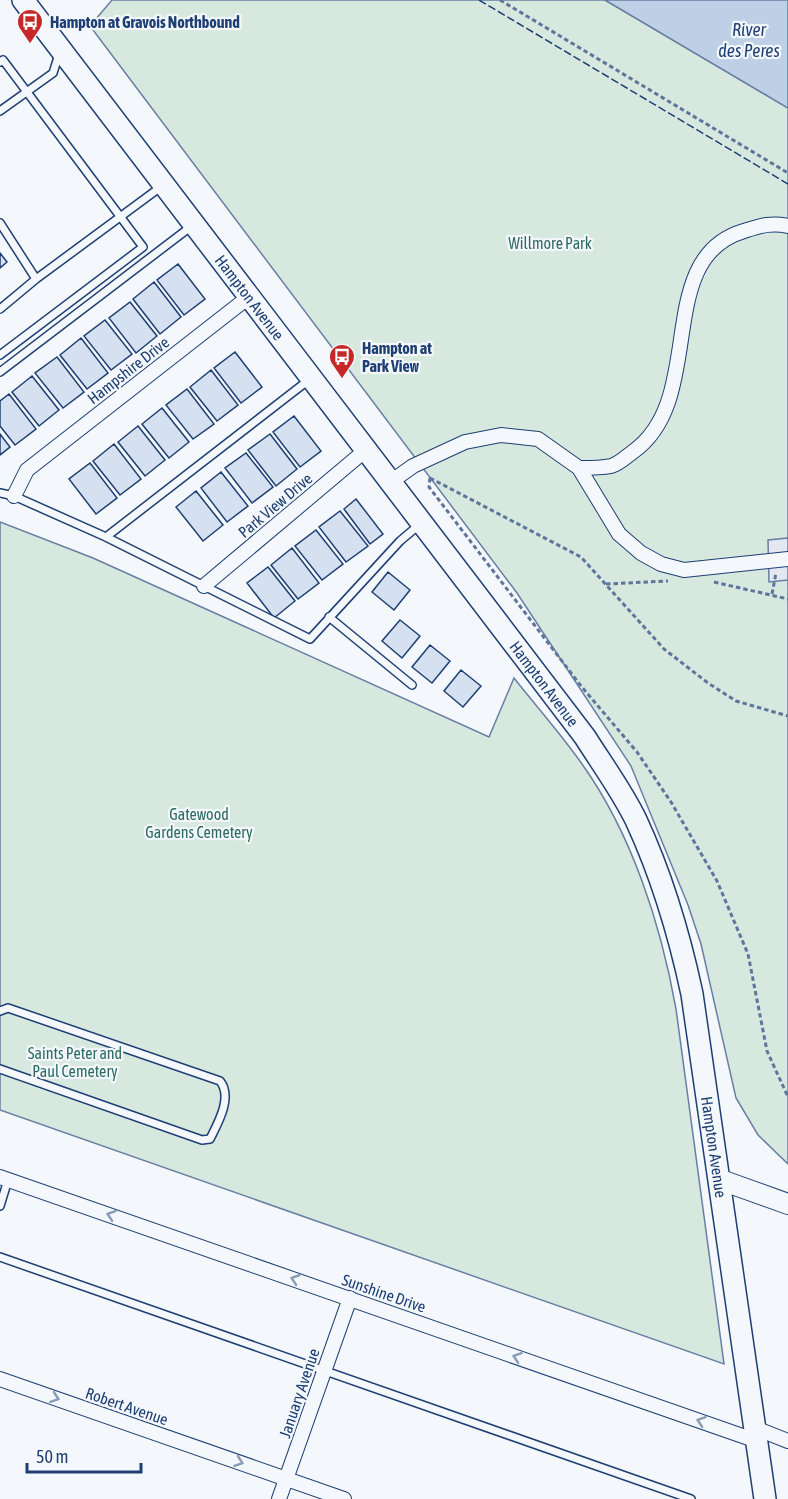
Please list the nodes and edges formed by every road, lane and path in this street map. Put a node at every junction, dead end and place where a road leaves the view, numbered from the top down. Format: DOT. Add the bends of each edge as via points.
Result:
graph roads {
  1 [pos="23,0"];
  2 [pos="500,0"];
  3 [pos="60,48"];
  4 [pos="0,62"];
  5 [pos="26,92"];
  6 [pos="0,111"];
  7 [pos="788,173"];
  8 [pos="164,184"];
  9 [pos="120,216"];
  10 [pos="0,223"];
  11 [pos="195,224"];
  12 [pos="788,226"];
  13 [pos="36,279"];
  14 [pos="250,296"];
  15 [pos="0,309"];
  16 [pos="0,355"];
  17 [pos="0,372"];
  18 [pos="312,377"];
  19 [pos="367,449"];
  20 [pos="579,468"];
  21 [pos="426,476"];
  22 [pos="392,481"];
  23 [pos="0,493"];
  24 [pos="14,496"];
  25 [pos="422,522"];
  26 [pos="106,537"];
  27 [pos="783,560"];
  28 [pos="706,580"];
  29 [pos="675,581"];
  30 [pos="606,584"];
  31 [pos="204,586"];
  32 [pos="772,594"];
  33 [pos="788,598"];
  34 [pos="329,617"];
  35 [pos="412,685"];
  36 [pos="788,716"];
  37 [pos="0,1010"];
  38 [pos="0,1069"];
  39 [pos="4,1178"];
  40 [pos="721,1180"];
  41 [pos="788,1204"];
  42 [pos="0,1206"];
  43 [pos="0,1257"];
  44 [pos="350,1298"];
  45 [pos="324,1372"];
  46 [pos="0,1379"];
  47 [pos="756,1435"];
  48 [pos="788,1441"];
  49 [pos="287,1479"];
  50 [pos="279,1499"];
  51 [pos="344,1499"];
  52 [pos="691,1499"];
  53 [pos="765,1499"];
  1 -- 3 [label="main road, Hampton Avenue"];
  2 -- 7 [label="path"];
  3 -- 5 [label="lane" via="53,73"];
  3 -- 8 [label="main road, Hampton Avenue"];
  4 -- 5 [label="lane" via="3,60"];
  5 -- 6 [label="lane"];
  5 -- 9 [label="lane"];
  8 -- 9 [label="lane"];
  8 -- 11 [label="main road, Hampton Avenue"];
  9 -- 13 [label="lane"];
  9 -- 16 [label="lane" via="143,247"];
  10 -- 13 [label="lane"];
  11 -- 14 [label="main road, Hampton Avenue"];
  11 -- 17 [label="lane"];
  12 -- 20 [label="street" via="773,223 737,233 717,244 699,265 689,290 680,360 669,402 645,442 613,466"];
  13 -- 15 [label="lane"];
  14 -- 18 [label="main road, Hampton Avenue"];
  14 -- 24 [label="street, Hampshire Drive" via="27,470"];
  18 -- 19 [label="main road, Hampton Avenue"];
  18 -- 26 [label="lane"];
  19 -- 22 [label="main road, Hampton Avenue"];
  19 -- 31 [label="street, Park View Drive"];
  20 -- 22 [label="street" via="538,440 501,435 465,442 413,466"];
  20 -- 27 [label="street" via="619,534 662,564 684,570"];
  21 -- 30 [label="path" via="580,556"];
  22 -- 25 [label="main road, Hampton Avenue"];
  23 -- 24 [label="lane"];
  24 -- 26 [label="lane"];
  25 -- 34 [label="lane"];
  25 -- 40 [label="main road, Hampton Avenue" via="585,737 634,818 662,880 685,958"];
  26 -- 31 [label="lane"];
  27 -- 32 [label="path"];
  28 -- 32 [label="path"];
  29 -- 30 [label="path"];
  30 -- 36 [label="path" via="664,648 708,683 736,701"];
  31 -- 34 [label="lane" via="310,639"];
  32 -- 33 [label="path"];
  34 -- 35 [label="lane"];
  37 -- 38 [label="lane" via="8,1008 220,1081 226,1096 210,1139 202,1140"];
  39 -- 42 [label="lane"];
  44 -- 39 [label="street, Sunshine Drive, one-way"];
  40 -- 41 [label="main road"];
  40 -- 47 [label="main road, Hampton Avenue"];
  43 -- 45 [label="lane"];
  44 -- 45 [label="street, January Avenue"];
  47 -- 44 [label="street, Sunshine Drive, one-way"];
  45 -- 49 [label="street, January Avenue"];
  45 -- 52 [label="lane"];
  46 -- 49 [label="street, Robert Avenue, one-way"];
  47 -- 48 [label="street, Sunshine Drive"];
  47 -- 53 [label="main road, Hampton Avenue"];
  49 -- 50 [label="street, January Avenue"];
  49 -- 51 [label="street, Robert Avenue"];
}
